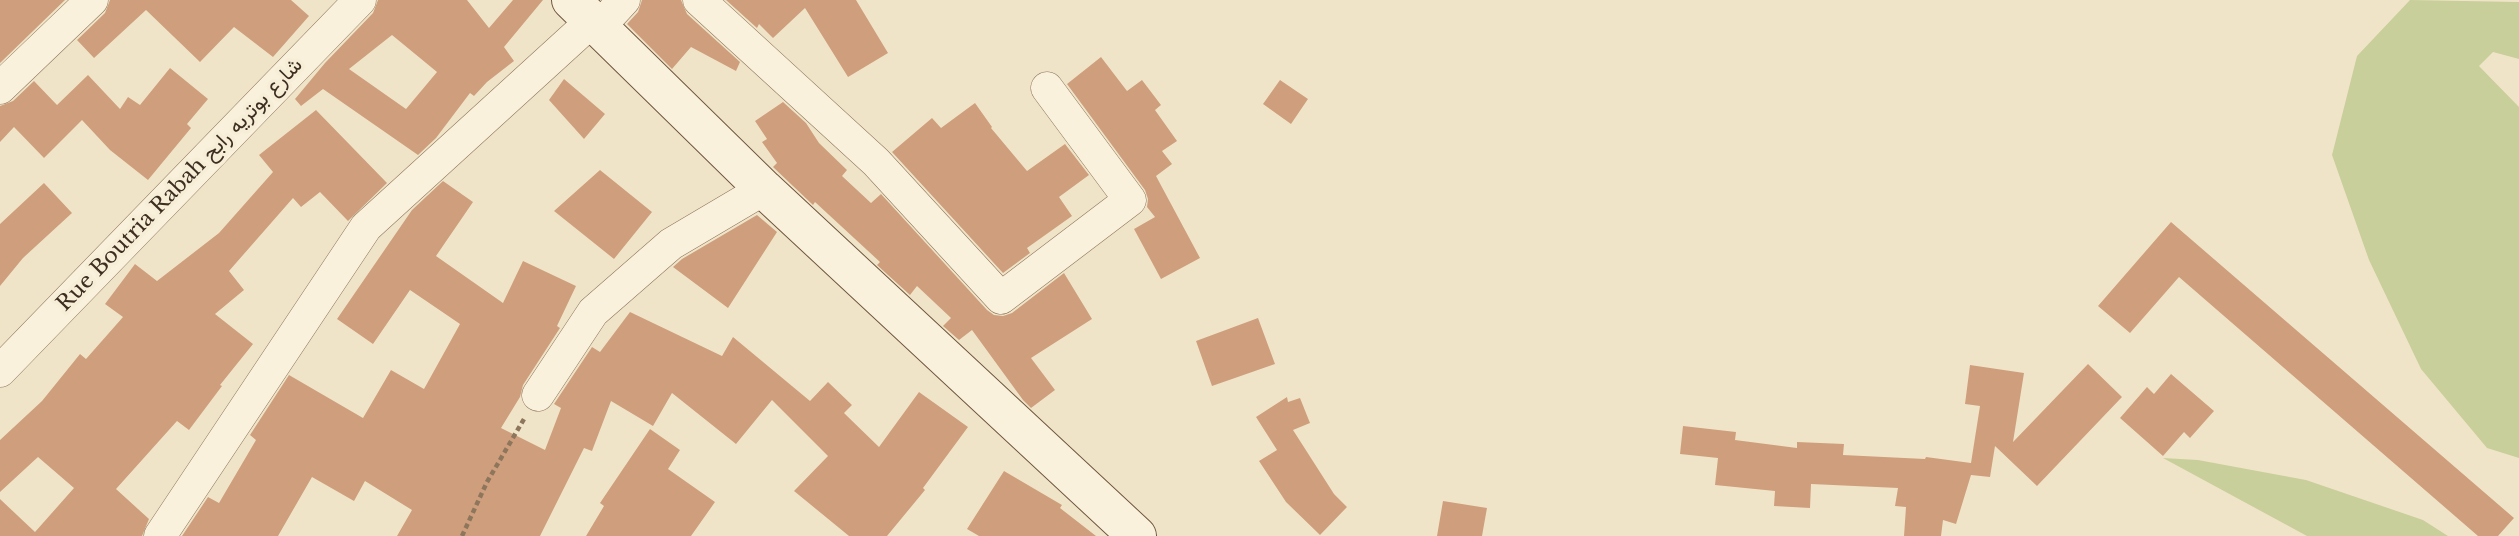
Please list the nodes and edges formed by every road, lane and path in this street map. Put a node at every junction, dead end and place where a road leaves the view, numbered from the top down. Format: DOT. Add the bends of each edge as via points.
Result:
graph roads {
  1 [pos="92,0"];
  2 [pos="360,0"];
  3 [pos="699,0"];
  4 [pos="597,12"];
  5 [pos="0,88"];
  6 [pos="1047,89"];
  7 [pos="764,189"];
  8 [pos="0,371"];
  9 [pos="538,395"];
  10 [pos="160,536"];
  11 [pos="462,536"];
  12 [pos="1137,536"];
  1 -- 5 [label="street"];
  2 -- 8 [label="street, Rue Boutria Rabah شارع بوتريه رابح"];
  3 -- 6 [label="street" via="876,162 1001,298 1130,200"];
  4 -- 7 [label="main road"];
  4 -- 10 [label="street" via="366,227"];
  7 -- 9 [label="street" via="671,244 593,312"];
  7 -- 12 [label="main road"];
  9 -- 11 [label="path" via="487,482"];
}
